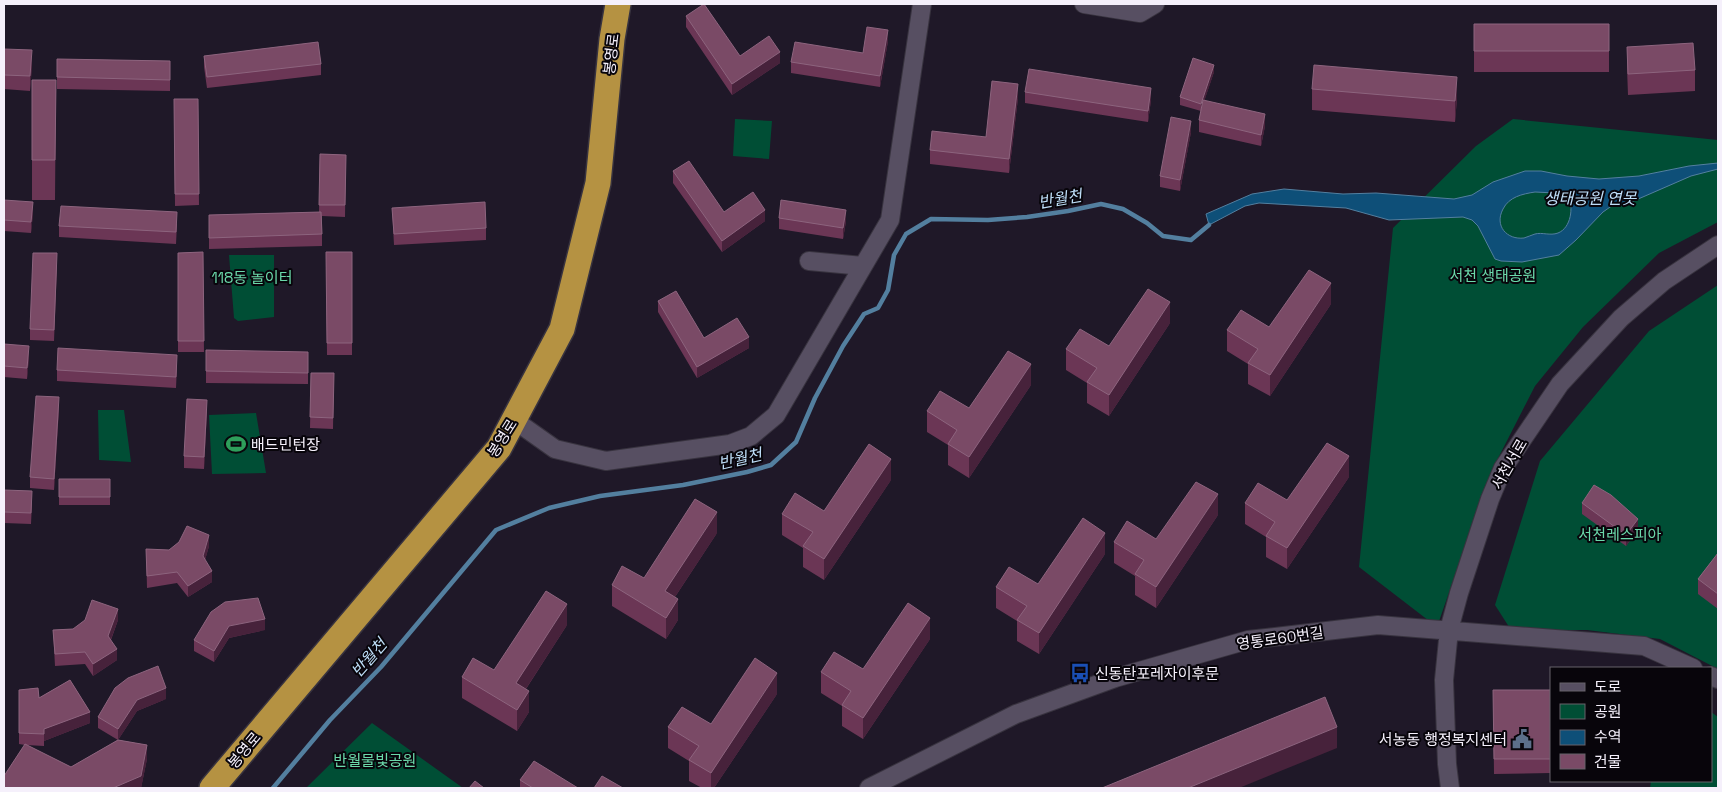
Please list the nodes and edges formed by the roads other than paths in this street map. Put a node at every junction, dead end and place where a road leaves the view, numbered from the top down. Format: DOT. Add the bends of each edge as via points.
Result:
graph roads {
  1 [pos="618,4"];
  2 [pos="922,4"];
  3 [pos="1084,4"];
  4 [pos="1155,4"];
  5 [pos="1718,244"];
  6 [pos="809,261"];
  7 [pos="863,266"];
  8 [pos="514,420"];
  9 [pos="1449,630"];
  10 [pos="1691,667"];
  11 [pos="212,788"];
  12 [pos="869,788"];
  13 [pos="1450,788"];
  1 -- 8 [label="highway, 봉영로" via="598,183 562,329"];
  2 -- 7 [label="street" via="890,220"];
  3 -- 4 [label="street" via="1140,13"];
  5 -- 9 [label="street, 서천서로" via="1664,281 1620,318 1560,384 1503,468 1490,499"];
  6 -- 7 [label="street"];
  7 -- 8 [label="street" via="776,415 751,436 730,444 606,461 555,449"];
  8 -- 11 [label="highway, 봉영로" via="499,448"];
  9 -- 10 [label="street, 영통로60번길" via="1644,646"];
  9 -- 12 [label="street, 영통로60번길" via="1378,625 1248,640 1115,678 1016,714"];
  9 -- 13 [label="street, 서천서로" via="1444,680"];
}
